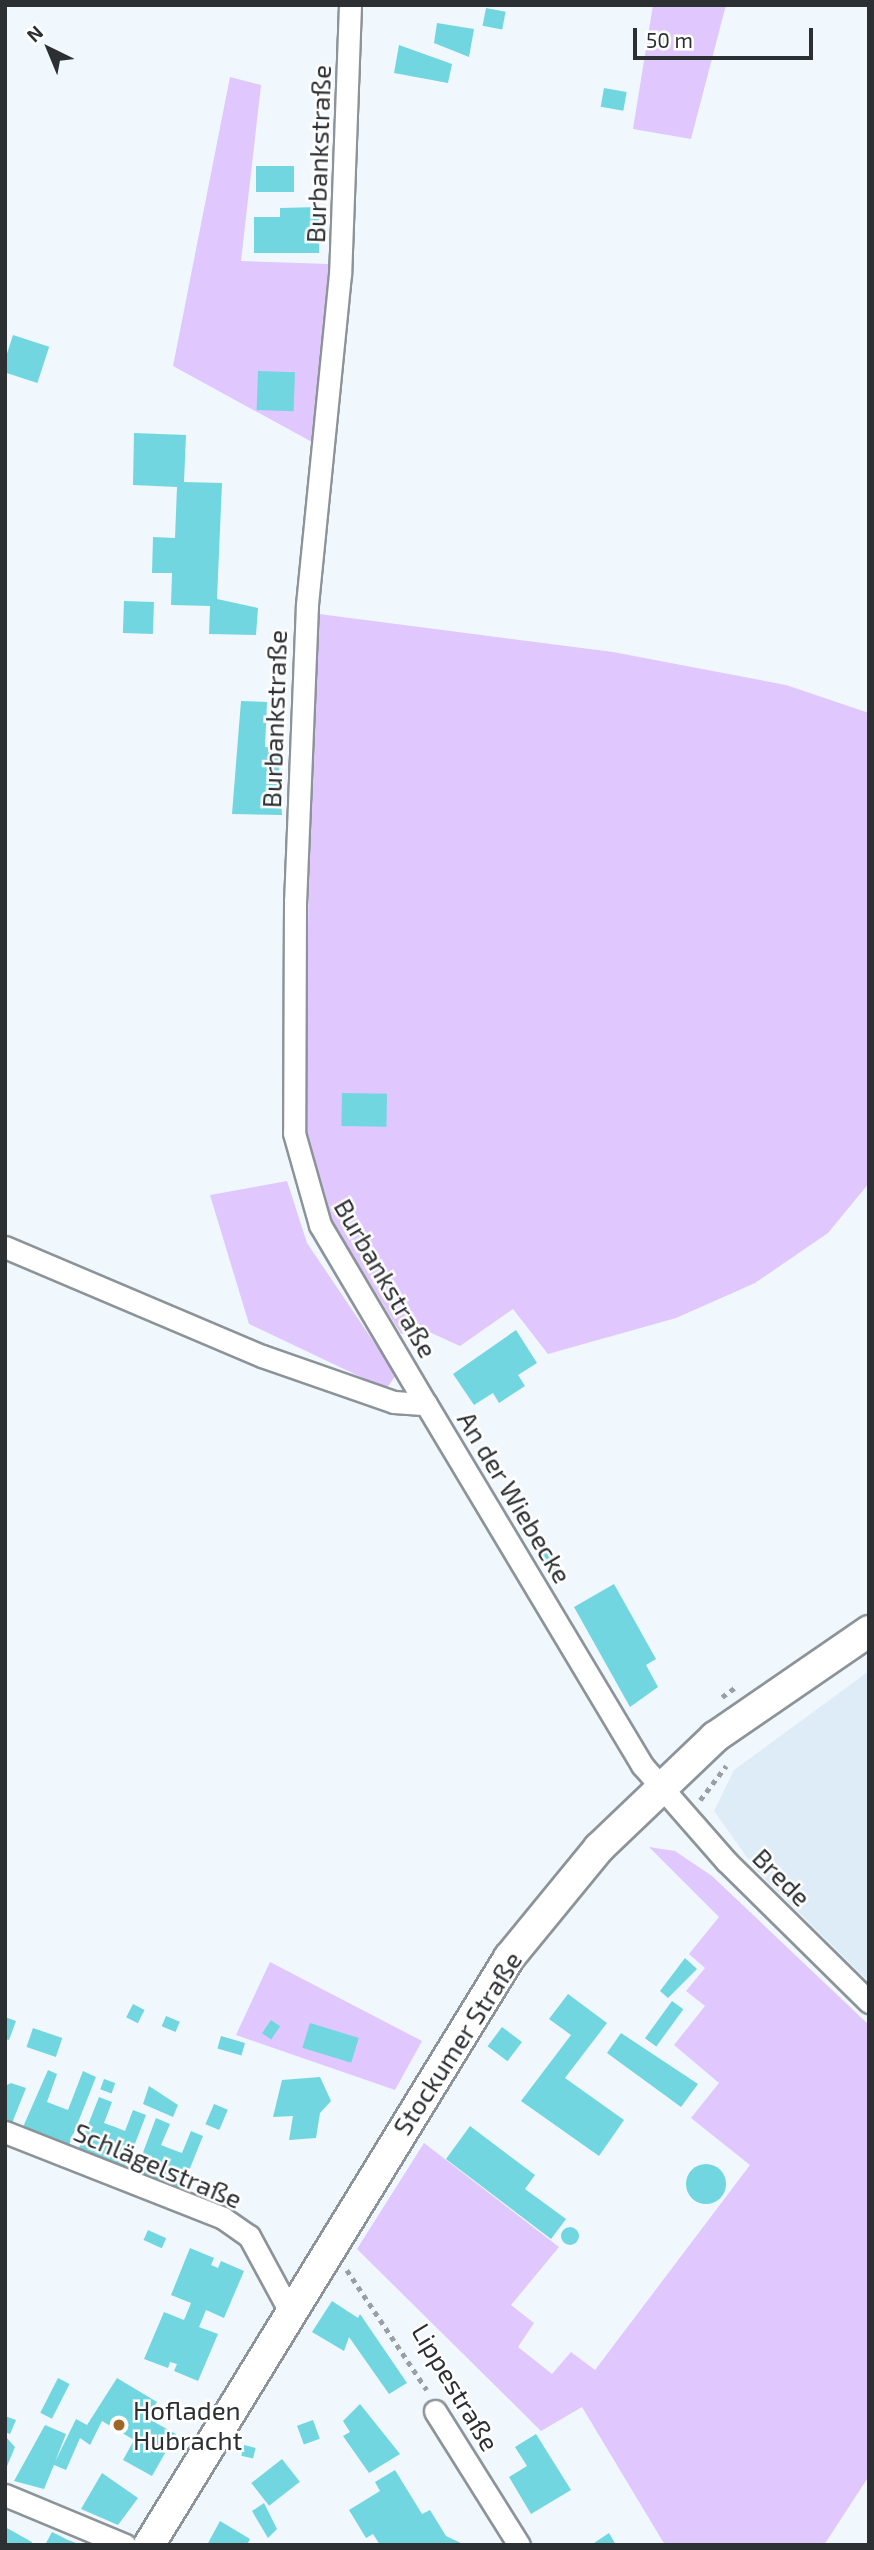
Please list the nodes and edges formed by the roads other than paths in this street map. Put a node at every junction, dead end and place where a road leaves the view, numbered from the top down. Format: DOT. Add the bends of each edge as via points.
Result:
graph roads {
  1 [pos="350,5"];
  2 [pos="5,1247"];
  3 [pos="426,1404"];
  4 [pos="869,1631"];
  5 [pos="659,1787"];
  6 [pos="869,2002"];
  7 [pos="5,2132"];
  8 [pos="289,2309"];
  9 [pos="435,2411"];
  10 [pos="5,2495"];
  11 [pos="125,2545"];
  12 [pos="149,2545"];
  13 [pos="519,2545"];
  1 -- 3 [label="street, Burbankstraße" via="340,274 307,619 294,1133 320,1225"];
  2 -- 3 [label="street, An der Wiebecke" via="262,1356 394,1402"];
  3 -- 5 [label="street, An der Wiebecke"];
  4 -- 5 [label="main road, Stockumer Straße" via="715,1737"];
  5 -- 6 [label="street, Brede"];
  5 -- 8 [label="main road, Stockumer Straße" via="599,1848 509,1958"];
  7 -- 8 [label="street, Schlägelstraße" via="223,2218 249,2236"];
  8 -- 12 [label="main road, Stockumer Straße"];
  9 -- 13 [label="street, Lippestraße"];
  10 -- 11 [label="street"];
}
